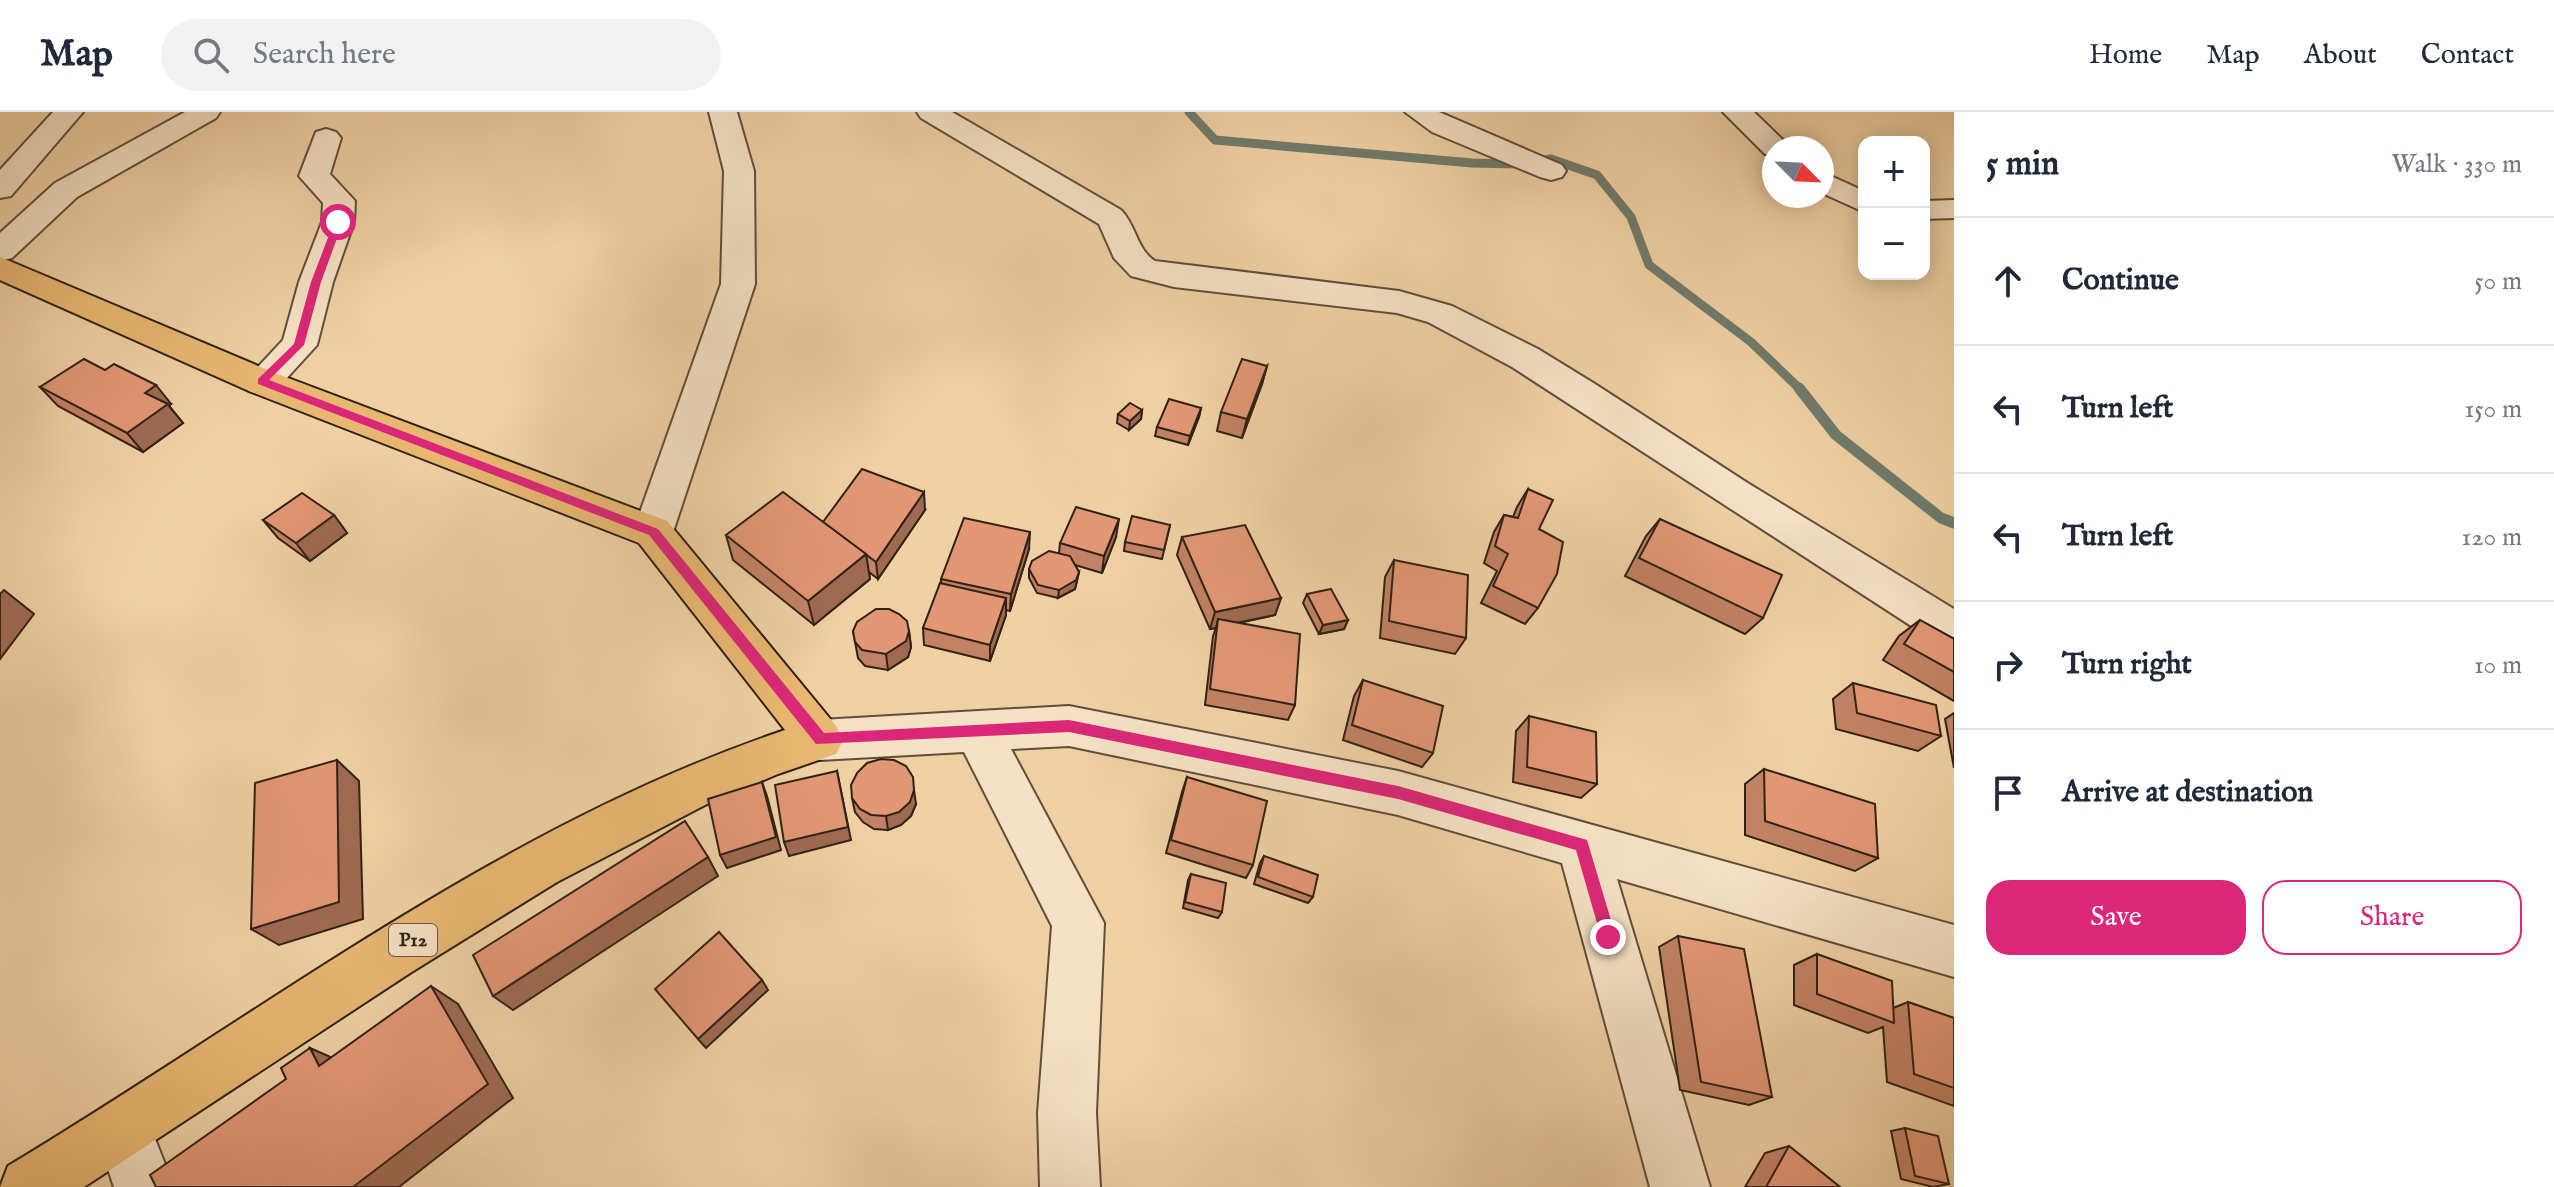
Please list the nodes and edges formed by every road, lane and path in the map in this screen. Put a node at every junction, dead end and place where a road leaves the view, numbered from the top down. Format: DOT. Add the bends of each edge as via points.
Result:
graph roads {
  1 [pos="69,112"];
  2 [pos="206,112"];
  3 [pos="723,112"];
  4 [pos="931,112"];
  5 [pos="1419,112"];
  6 [pos="1737,112"];
  7 [pos="1763,136"];
  8 [pos="326,138"];
  9 [pos="1551,171"];
  10 [pos="1834,187"];
  11 [pos="0,189"];
  12 [pos="1858,200"];
  13 [pos="1954,209"];
  14 [pos="1930,210"];
  15 [pos="0,251"];
  16 [pos="0,267"];
  17 [pos="262,382"];
  18 [pos="653,532"];
  19 [pos="1954,631"];
  20 [pos="977,731"];
  21 [pos="820,740"];
  22 [pos="1582,845"];
  23 [pos="1954,951"];
  24 [pos="124,1131"];
  25 [pos="29,1187"];
  26 [pos="144,1187"];
  27 [pos="1070,1187"];
  28 [pos="1680,1187"];
  1 -- 11 [label="street"];
  2 -- 15 [label="street" via="66,190"];
  3 -- 18 [label="street" via="739,171 738,284"];
  4 -- 19 [label="street" via="1110,217 1132,260 1143,268 1399,302 1440,314 1571,386"];
  5 -- 9 [label="street"];
  6 -- 7 [label="street"];
  8 -- 17 [label="street" via="314,176 339,201 338,222 299,345"];
  10 -- 12 [label="street"];
  13 -- 14 [label="street"];
  16 -- 17 [label="main road"];
  17 -- 18 [label="main road"];
  18 -- 21 [label="main road"];
  20 -- 21 [label="street"];
  20 -- 22 [label="street" via="1069,726 1398,793"];
  20 -- 27 [label="street" via="1078,923 1067,1113"];
  21 -- 24 [label="main road, P12" via="681,792 548,859 391,954"];
  22 -- 23 [label="street"];
  22 -- 28 [label="street"];
  24 -- 25 [label="main road, P12"];
  24 -- 26 [label="street"];
}
